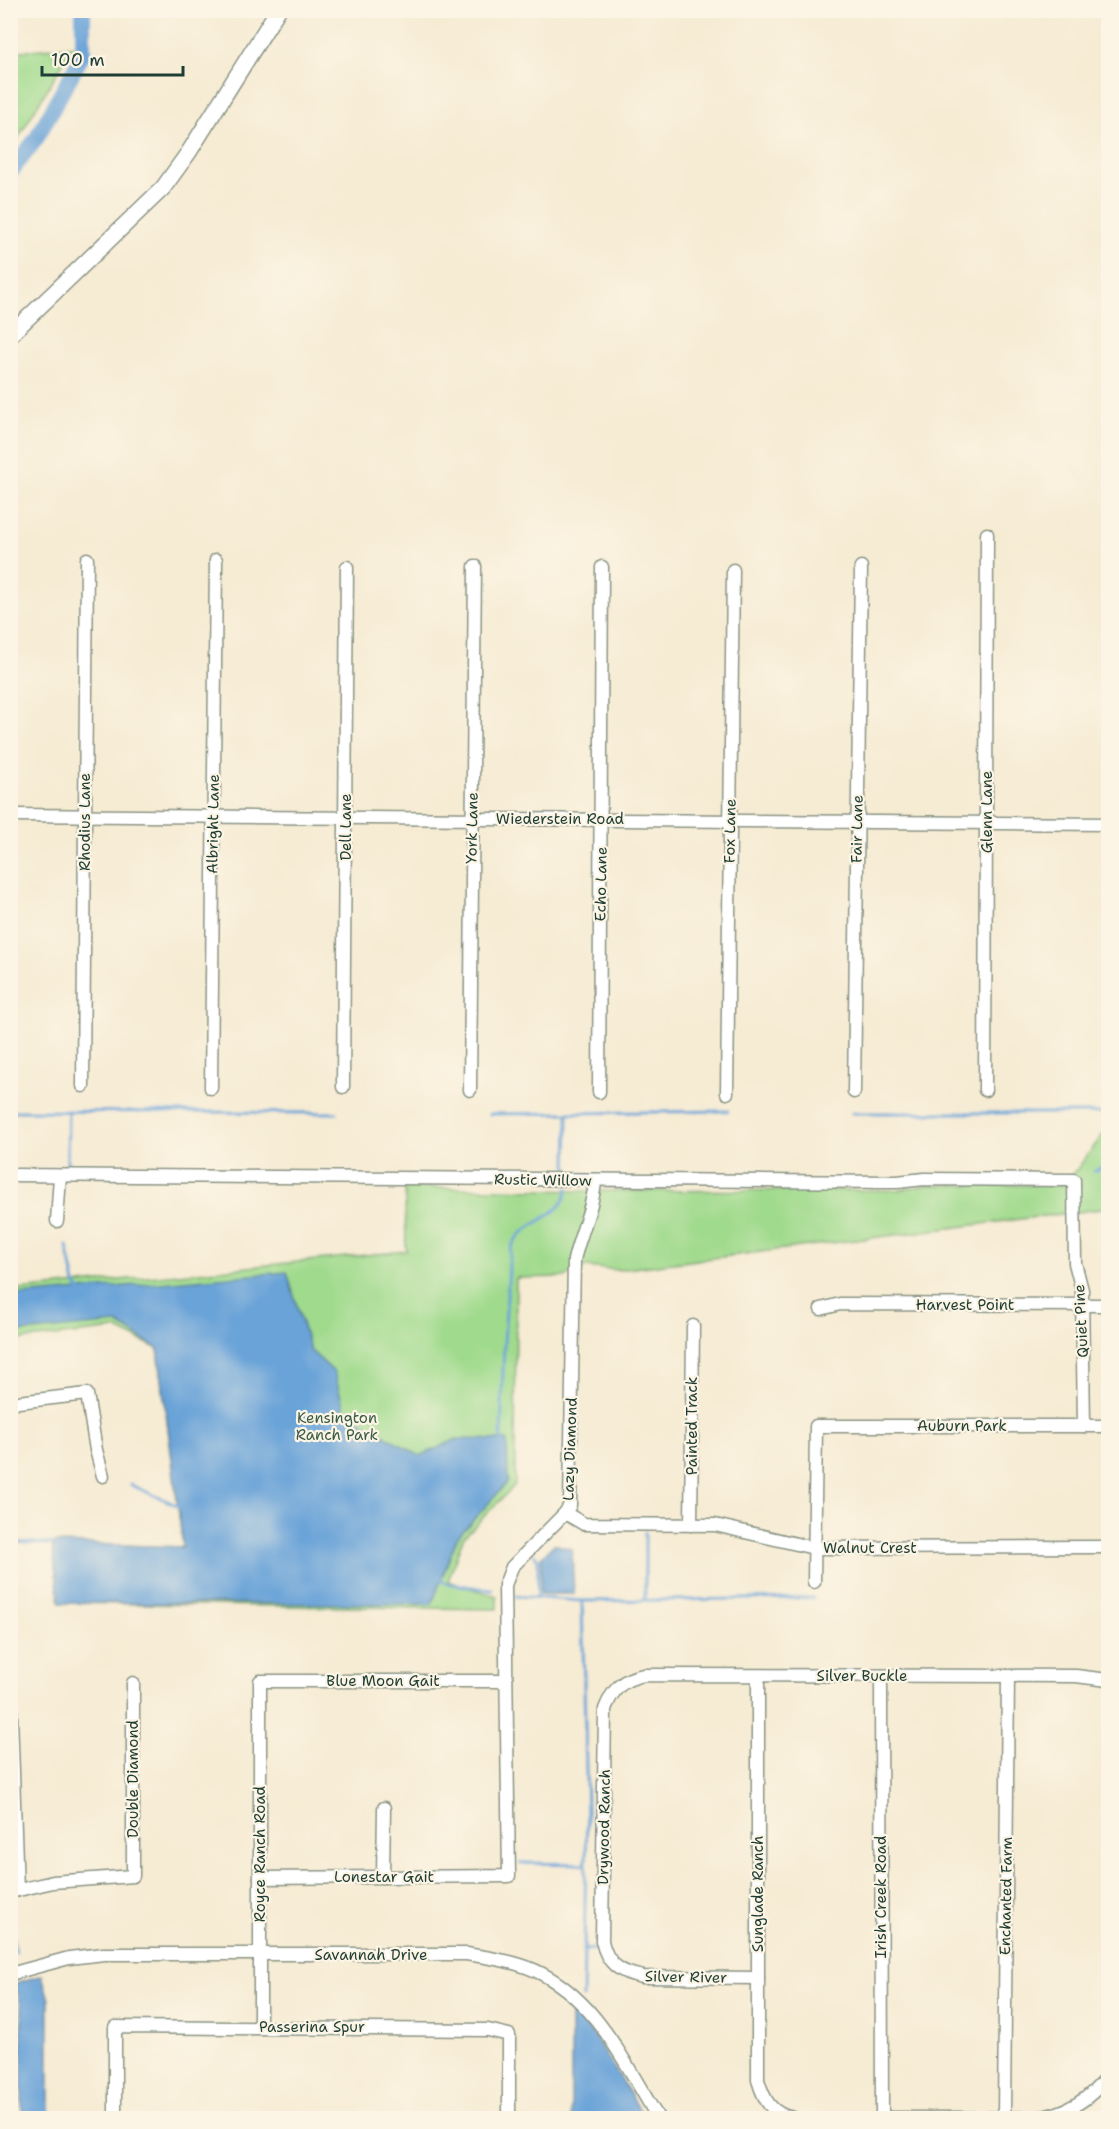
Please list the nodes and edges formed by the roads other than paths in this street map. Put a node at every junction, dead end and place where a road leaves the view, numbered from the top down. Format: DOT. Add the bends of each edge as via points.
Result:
graph roads {
  1 [pos="275,14"];
  2 [pos="10,335"];
  3 [pos="987,534"];
  4 [pos="87,559"];
  5 [pos="216,560"];
  6 [pos="475,566"];
  7 [pos="347,567"];
  8 [pos="602,567"];
  9 [pos="861,567"];
  10 [pos="732,570"];
  11 [pos="10,815"];
  12 [pos="85,816"];
  13 [pos="213,817"];
  14 [pos="346,818"];
  15 [pos="472,819"];
  16 [pos="602,820"];
  17 [pos="730,821"];
  18 [pos="857,822"];
  19 [pos="987,823"];
  20 [pos="1108,824"];
  21 [pos="83,1086"];
  22 [pos="211,1088"];
  23 [pos="343,1088"];
  24 [pos="470,1090"];
  25 [pos="985,1090"];
  26 [pos="599,1092"];
  27 [pos="854,1092"];
  28 [pos="727,1093"];
  29 [pos="10,1175"];
  30 [pos="60,1176"];
  31 [pos="1074,1180"];
  32 [pos="595,1181"];
  33 [pos="57,1221"];
  34 [pos="1108,1305"];
  35 [pos="1082,1306"];
  36 [pos="821,1309"];
  37 [pos="693,1326"];
  38 [pos="10,1403"];
  39 [pos="1084,1426"];
  40 [pos="1108,1426"];
  41 [pos="103,1476"];
  42 [pos="565,1514"];
  43 [pos="691,1525"];
  44 [pos="1108,1547"];
  45 [pos="814,1548"];
  46 [pos="814,1582"];
  47 [pos="758,1676"];
  48 [pos="881,1676"];
  49 [pos="1008,1676"];
  50 [pos="1108,1680"];
  51 [pos="260,1681"];
  52 [pos="506,1681"];
  53 [pos="133,1683"];
  54 [pos="10,1685"];
  55 [pos="618,1686"];
  56 [pos="384,1808"];
  57 [pos="509,1876"];
  58 [pos="383,1877"];
  59 [pos="260,1878"];
  60 [pos="14,1891"];
  61 [pos="261,1955"];
  62 [pos="615,1967"];
  63 [pos="10,1974"];
  64 [pos="758,1978"];
  65 [pos="261,2027"];
  66 [pos="1108,2075"];
  67 [pos="1004,2116"];
  68 [pos="115,2118"];
  69 [pos="509,2118"];
  70 [pos="658,2118"];
  71 [pos="793,2118"];
  72 [pos="882,2118"];
  73 [pos="889,2118"];
  1 -- 2 [label="main road" via="163,188"];
  3 -- 19 [label="street, Glenn Lane"];
  4 -- 12 [label="street, Rhodius Lane"];
  5 -- 13 [label="street, Albright Lane"];
  6 -- 15 [label="street, York Lane"];
  7 -- 14 [label="street, Dell Lane"];
  8 -- 16 [label="street, Echo Lane"];
  9 -- 18 [label="street, Fair Lane"];
  10 -- 17 [label="street, Fox Lane"];
  11 -- 12 [label="street, Wiederstein Road"];
  12 -- 13 [label="street, Wiederstein Road"];
  12 -- 21 [label="street, Rhodius Lane"];
  13 -- 14 [label="street, Wiederstein Road"];
  13 -- 22 [label="street, Albright Lane"];
  14 -- 15 [label="street, Wiederstein Road"];
  14 -- 23 [label="street, Dell Lane"];
  15 -- 16 [label="street, Wiederstein Road"];
  15 -- 24 [label="street, York Lane"];
  16 -- 17 [label="street, Wiederstein Road"];
  16 -- 26 [label="street, Echo Lane"];
  17 -- 18 [label="street, Wiederstein Road"];
  17 -- 28 [label="street, Fox Lane"];
  18 -- 19 [label="street, Wiederstein Road"];
  18 -- 27 [label="street, Fair Lane"];
  19 -- 20 [label="street, Wiederstein Road"];
  19 -- 25 [label="street, Glenn Lane"];
  29 -- 30 [label="street, Rustic Willow"];
  30 -- 32 [label="street, Rustic Willow"];
  30 -- 33 [label="street"];
  31 -- 32 [label="street, Rustic Willow"];
  31 -- 35 [label="street, Quiet Pine" via="1075,1263"];
  32 -- 42 [label="street, Lazy Diamond" via="594,1201 573,1260 571,1490"];
  34 -- 35 [label="street, Harvest Point"];
  35 -- 36 [label="street, Harvest Point" via="840,1304"];
  35 -- 39 [label="street, Quiet Pine"];
  37 -- 43 [label="street, Painted Track"];
  38 -- 41 [label="street" via="87,1394"];
  39 -- 40 [label="street, Auburn Park"];
  39 -- 45 [label="street, Auburn Park" via="816,1426"];
  42 -- 43 [label="street, Walnut Crest" via="584,1524"];
  42 -- 52 [label="street, Lazy Diamond" via="512,1567 508,1576 504,1599"];
  43 -- 45 [label="street, Walnut Crest" via="715,1525"];
  44 -- 45 [label="street, Walnut Crest"];
  45 -- 46 [label="street"];
  47 -- 48 [label="street, Silver Buckle"];
  47 -- 55 [label="street, Silver Buckle" via="644,1675 629,1678"];
  47 -- 64 [label="street, Sunglade Ranch"];
  48 -- 49 [label="street, Silver Buckle"];
  48 -- 72 [label="street, Irish Creek Road"];
  49 -- 50 [label="street, Silver Buckle"];
  49 -- 67 [label="street, Enchanted Farm"];
  51 -- 52 [label="street, Blue Moon Gait"];
  51 -- 59 [label="street, Royce Ranch Road"];
  52 -- 57 [label="street, Lazy Diamond"];
  53 -- 60 [label="street, Double Diamond" via="133,1876 53,1882"];
  54 -- 60 [label="street"];
  55 -- 62 [label="street, Drywood Ranch" via="605,1709 602,1941 606,1957"];
  56 -- 58 [label="street"];
  57 -- 58 [label="street, Lonestar Gait"];
  58 -- 59 [label="street, Lonestar Gait"];
  59 -- 61 [label="street, Royce Ranch Road"];
  61 -- 63 [label="street, Savannah Drive" via="104,1954 69,1958"];
  61 -- 65 [label="street, Royce Ranch Road"];
  61 -- 70 [label="street, Savannah Drive" via="467,1954 534,1970 569,1992 602,2025"];
  62 -- 64 [label="street, Silver River" via="628,1975 643,1977"];
  64 -- 71 [label="street, Sunglade Ranch" via="758,2080 763,2098 772,2109"];
  65 -- 68 [label="street, Passerina Spur" via="115,2027"];
  65 -- 69 [label="street, Passerina Spur" via="469,2028 509,2035"];
  66 -- 67 [label="street" via="1090,2096 1055,2115"];
  67 -- 73 [label="street"];
}
